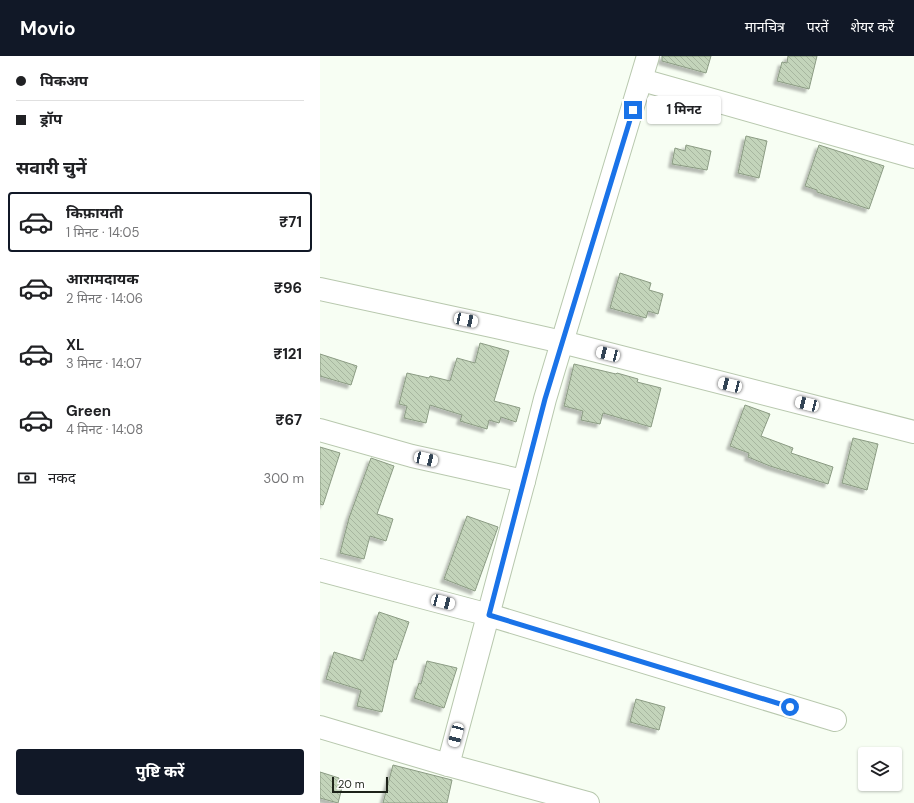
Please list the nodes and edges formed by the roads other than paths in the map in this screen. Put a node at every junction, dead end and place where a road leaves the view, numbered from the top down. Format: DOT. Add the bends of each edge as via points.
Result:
graph roads {
  1 [pos="648,56"];
  2 [pos="642,80"];
  3 [pos="914,157"];
  4 [pos="320,289"];
  5 [pos="562,342"];
  6 [pos="320,430"];
  7 [pos="914,432"];
  8 [pos="524,481"];
  9 [pos="320,570"];
  10 [pos="489,615"];
  11 [pos="835,720"];
  12 [pos="320,727"];
  13 [pos="448,765"];
  14 [pos="588,803"];
  1 -- 2 [label="street"];
  2 -- 3 [label="street"];
  2 -- 5 [label="street"];
  4 -- 5 [label="street"];
  5 -- 7 [label="street"];
  5 -- 8 [label="street"];
  6 -- 8 [label="street" via="412,456"];
  8 -- 10 [label="street"];
  9 -- 10 [label="street"];
  10 -- 11 [label="street"];
  10 -- 13 [label="street"];
  12 -- 13 [label="street"];
  13 -- 14 [label="street"];
}
